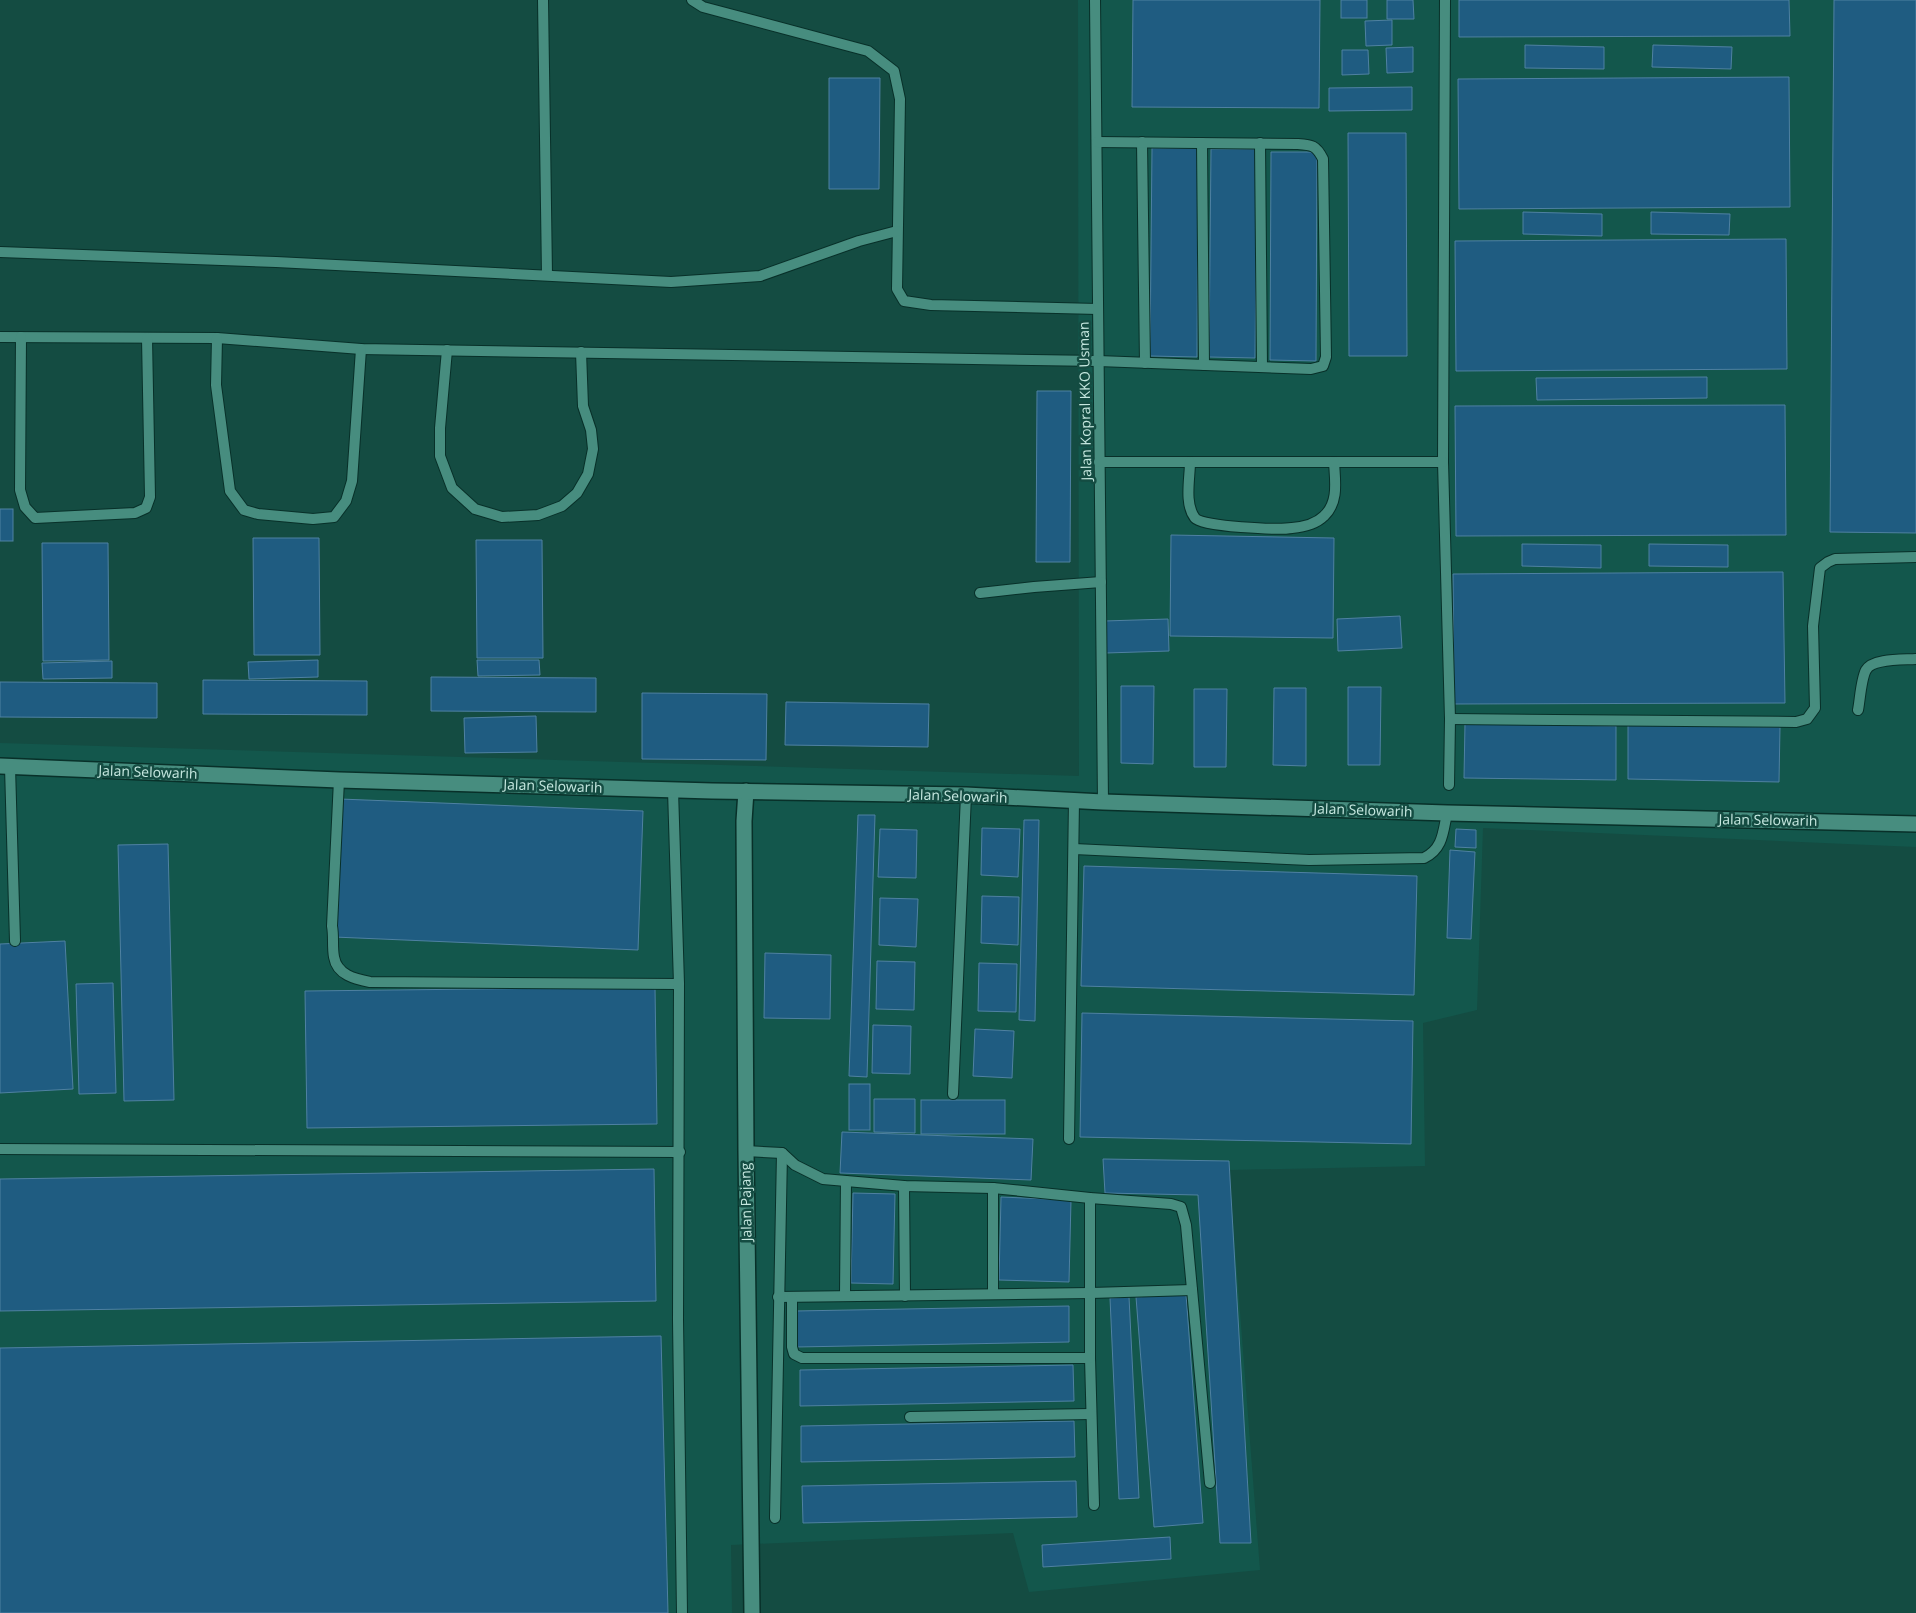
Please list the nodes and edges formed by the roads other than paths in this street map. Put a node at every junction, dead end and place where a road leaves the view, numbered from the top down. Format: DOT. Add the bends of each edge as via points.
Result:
graph roads {
  1 [pos="543,0"];
  2 [pos="692,0"];
  3 [pos="1095,0"];
  4 [pos="1445,0"];
  5 [pos="1097,142"];
  6 [pos="1142,142"];
  7 [pos="1202,143"];
  8 [pos="1260,144"];
  9 [pos="897,230"];
  10 [pos="0,252"];
  11 [pos="547,275"];
  12 [pos="1098,310"];
  13 [pos="0,337"];
  14 [pos="22,337"];
  15 [pos="148,338"];
  16 [pos="216,338"];
  17 [pos="361,349"];
  18 [pos="448,350"];
  19 [pos="582,352"];
  20 [pos="1098,360"];
  21 [pos="1145,362"];
  22 [pos="1204,365"];
  23 [pos="1262,367"];
  24 [pos="1099,462"];
  25 [pos="1190,462"];
  26 [pos="1334,462"];
  27 [pos="1443,462"];
  28 [pos="1916,558"];
  29 [pos="1101,582"];
  30 [pos="980,593"];
  31 [pos="1916,660"];
  32 [pos="1858,710"];
  33 [pos="1450,719"];
  34 [pos="5,766"];
  35 [pos="339,780"];
  36 [pos="1449,785"];
  37 [pos="673,790"];
  38 [pos="746,791"];
  39 [pos="966,795"];
  40 [pos="1074,801"];
  41 [pos="1103,802"];
  42 [pos="1447,813"];
  43 [pos="1916,824"];
  44 [pos="1074,849"];
  45 [pos="15,941"];
  46 [pos="679,984"];
  47 [pos="953,1094"];
  48 [pos="1069,1139"];
  49 [pos="0,1149"];
  50 [pos="746,1151"];
  51 [pos="680,1152"];
  52 [pos="782,1153"];
  53 [pos="846,1181"];
  54 [pos="904,1186"];
  55 [pos="993,1188"];
  56 [pos="1090,1198"];
  57 [pos="1192,1290"];
  58 [pos="1090,1293"];
  59 [pos="993,1294"];
  60 [pos="845,1296"];
  61 [pos="905,1296"];
  62 [pos="778,1297"];
  63 [pos="792,1298"];
  64 [pos="1090,1358"];
  65 [pos="1091,1414"];
  66 [pos="910,1417"];
  67 [pos="1210,1483"];
  68 [pos="1094,1505"];
  69 [pos="775,1518"];
  70 [pos="682,1613"];
  71 [pos="752,1613"];
  1 -- 11 [label="lane"];
  2 -- 9 [label="lane" via="712,10 868,51 894,71 900,98"];
  3 -- 5 [label="lane, Jalan Kopral KKO Usman"];
  4 -- 27 [label="lane"];
  5 -- 6 [label="lane"];
  5 -- 12 [label="lane, Jalan Kopral KKO Usman"];
  6 -- 7 [label="lane"];
  6 -- 21 [label="lane"];
  7 -- 8 [label="lane"];
  7 -- 22 [label="lane"];
  8 -- 23 [label="lane"];
  8 -- 23 [label="lane" via="1313,146 1323,160 1326,357 1323,366 1311,369"];
  9 -- 11 [label="lane" via="760,276 671,282"];
  9 -- 12 [label="lane" via="896,289 904,301 930,306"];
  10 -- 11 [label="lane"];
  12 -- 20 [label="lane, Jalan Kopral KKO Usman"];
  13 -- 14 [label="lane"];
  14 -- 15 [label="lane"];
  14 -- 15 [label="lane" via="20,490 25,507 35,518 135,513 146,508 150,497"];
  15 -- 16 [label="lane"];
  16 -- 17 [label="lane"];
  16 -- 17 [label="lane" via="216,385 230,491 244,510 313,519 334,517 346,501 352,481"];
  17 -- 18 [label="lane"];
  18 -- 19 [label="lane"];
  18 -- 19 [label="lane" via="440,456 452,488 475,509 502,517 538,514 562,506 577,493 588,474 593,449 583,406"];
  19 -- 20 [label="lane"];
  20 -- 21 [label="lane"];
  20 -- 24 [label="lane, Jalan Kopral KKO Usman"];
  21 -- 22 [label="lane"];
  22 -- 23 [label="lane"];
  24 -- 25 [label="lane"];
  24 -- 29 [label="lane, Jalan Kopral KKO Usman"];
  25 -- 26 [label="lane"];
  25 -- 26 [label="lane" via="1189,500 1197,520 1225,526 1291,528 1314,523 1332,505 1336,495"];
  26 -- 27 [label="lane"];
  27 -- 33 [label="lane"];
  28 -- 33 [label="lane" via="1835,558 1820,568 1813,626 1814,708 1807,719 1796,722"];
  29 -- 30 [label="lane"];
  29 -- 41 [label="lane, Jalan Kopral KKO Usman"];
  31 -- 32 [label="lane" via="1886,661 1870,666 1866,671"];
  33 -- 36 [label="lane"];
  34 -- 35 [label="main road, Jalan Selowarih"];
  34 -- 45 [label="lane"];
  35 -- 37 [label="main road, Jalan Selowarih"];
  35 -- 46 [label="lane" via="332,926 334,958 341,971 352,978 370,982"];
  37 -- 38 [label="main road, Jalan Selowarih"];
  37 -- 46 [label="lane"];
  38 -- 39 [label="main road, Jalan Selowarih"];
  38 -- 50 [label="main road, Jalan Pajang"];
  39 -- 40 [label="main road, Jalan Selowarih"];
  39 -- 47 [label="lane"];
  40 -- 41 [label="main road, Jalan Selowarih"];
  40 -- 44 [label="lane"];
  41 -- 42 [label="main road, Jalan Selowarih"];
  42 -- 43 [label="main road, Jalan Selowarih"];
  42 -- 44 [label="lane" via="1439,846 1424,858 1309,860"];
  44 -- 48 [label="lane"];
  46 -- 51 [label="lane"];
  49 -- 51 [label="lane"];
  50 -- 52 [label="lane"];
  50 -- 71 [label="main road, Jalan Pajang"];
  51 -- 70 [label="lane" via="678,1320"];
  52 -- 53 [label="lane" via="808,1172 824,1179"];
  52 -- 62 [label="lane"];
  53 -- 54 [label="lane"];
  53 -- 60 [label="lane"];
  54 -- 55 [label="lane"];
  54 -- 61 [label="lane"];
  55 -- 56 [label="lane"];
  55 -- 59 [label="lane"];
  56 -- 57 [label="lane" via="1182,1207"];
  56 -- 58 [label="lane"];
  57 -- 58 [label="lane"];
  57 -- 67 [label="lane"];
  58 -- 59 [label="lane"];
  58 -- 64 [label="lane"];
  59 -- 61 [label="lane"];
  60 -- 61 [label="lane"];
  60 -- 63 [label="lane"];
  62 -- 63 [label="lane"];
  62 -- 69 [label="lane"];
  63 -- 64 [label="lane" via="792,1347 794,1354 802,1358"];
  64 -- 65 [label="lane"];
  65 -- 66 [label="lane"];
  65 -- 68 [label="lane"];
}
